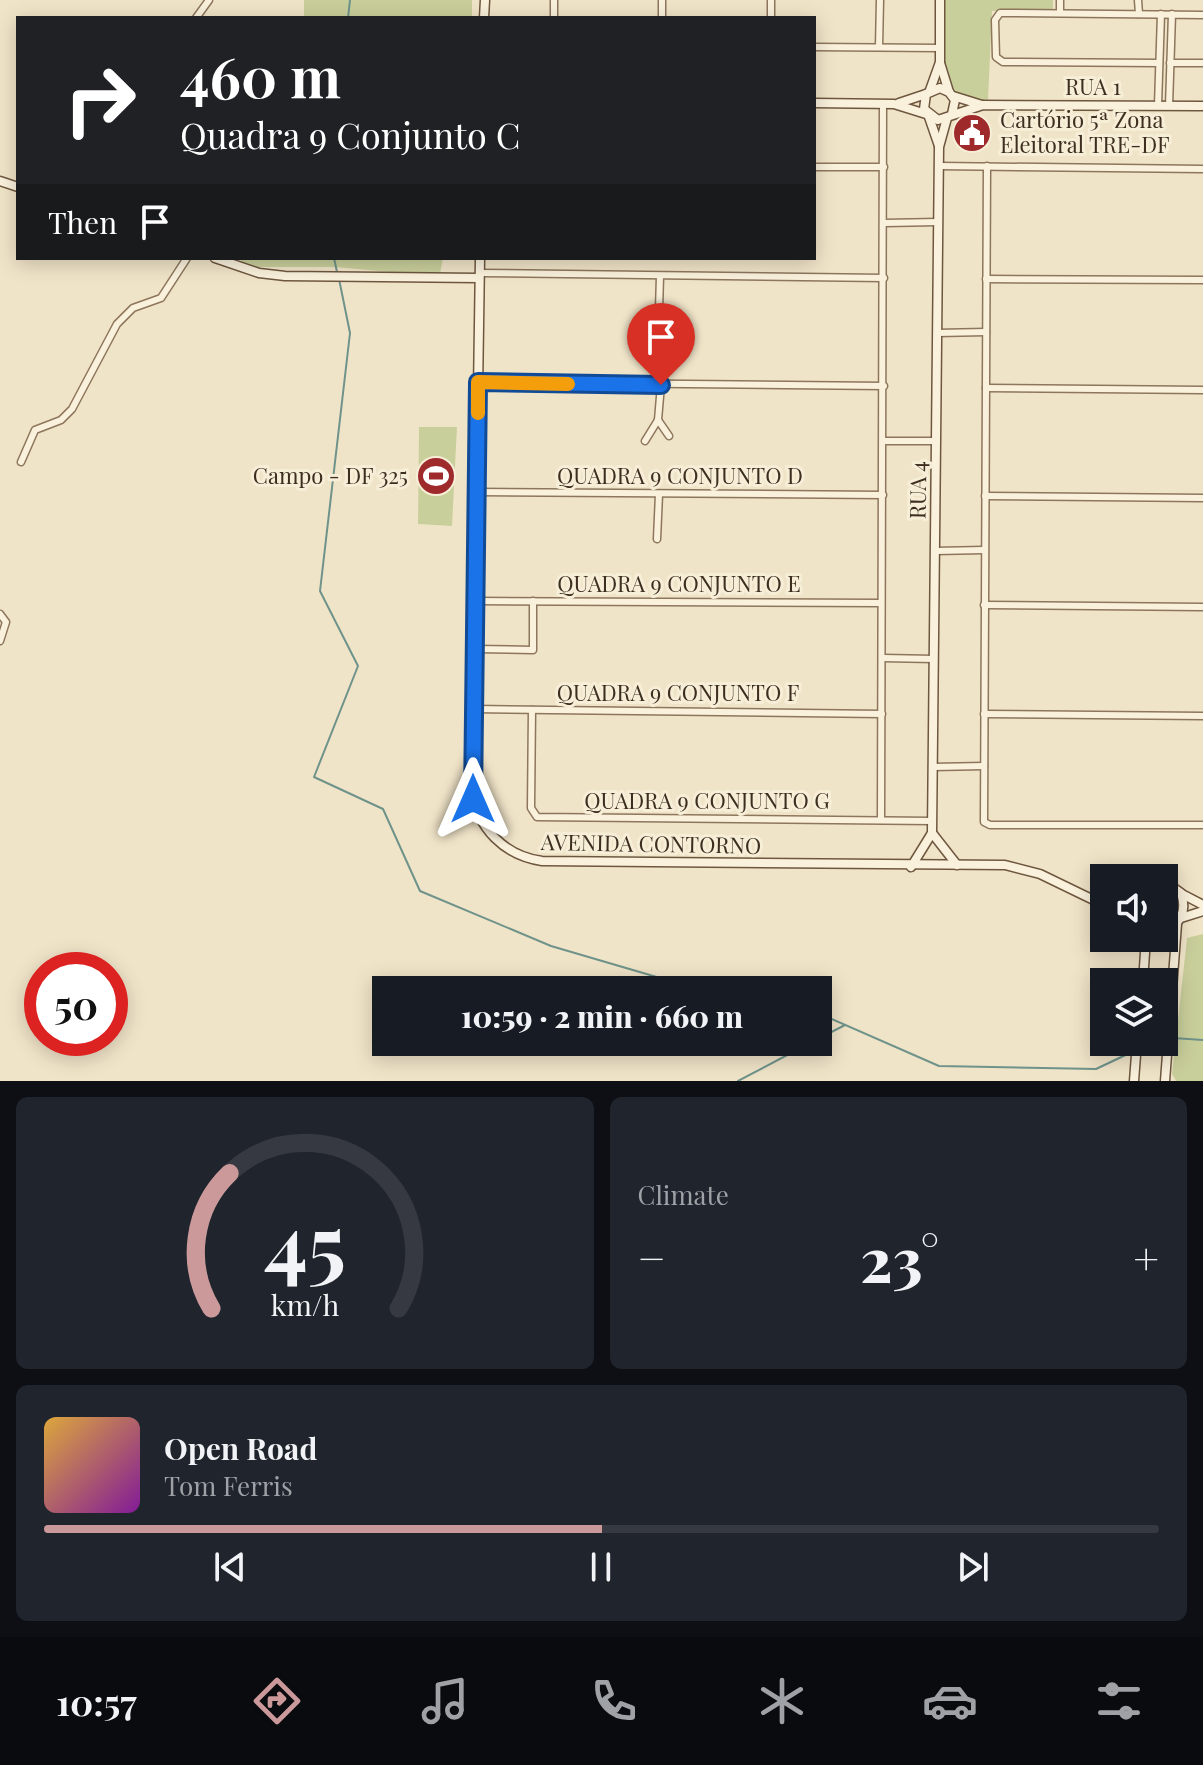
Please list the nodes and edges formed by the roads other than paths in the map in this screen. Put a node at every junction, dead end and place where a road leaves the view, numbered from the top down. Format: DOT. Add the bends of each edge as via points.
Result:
graph roads {
  1 [pos="880,0"];
  2 [pos="940,0"];
  3 [pos="1060,0"];
  4 [pos="1138,0"];
  5 [pos="1060,13"];
  6 [pos="1139,14"];
  7 [pos="1161,14"];
  8 [pos="1172,14"];
  9 [pos="1203,15"];
  10 [pos="1160,29"];
  11 [pos="1171,29"];
  12 [pos="816,47"];
  13 [pos="879,47"];
  14 [pos="940,48"];
  15 [pos="940,62"];
  16 [pos="1159,63"];
  17 [pos="1170,63"];
  18 [pos="1203,63"];
  19 [pos="1159,82"];
  20 [pos="1170,83"];
  21 [pos="928,92"];
  22 [pos="951,94"];
  23 [pos="816,103"];
  24 [pos="883,104"];
  25 [pos="894,104"];
  26 [pos="983,105"];
  27 [pos="1158,105"];
  28 [pos="1169,106"];
  29 [pos="1203,106"];
  30 [pos="928,115"];
  31 [pos="950,116"];
  32 [pos="939,147"];
  33 [pos="939,166"];
  34 [pos="987,166"];
  35 [pos="816,167"];
  36 [pos="884,167"];
  37 [pos="1203,169"];
  38 [pos="938,222"];
  39 [pos="885,223"];
  40 [pos="186,260"];
  41 [pos="221,260"];
  42 [pos="480,260"];
  43 [pos="480,275"];
  44 [pos="660,276"];
  45 [pos="884,278"];
  46 [pos="986,279"];
  47 [pos="1203,280"];
  48 [pos="667,328"];
  49 [pos="986,332"];
  50 [pos="937,333"];
  51 [pos="478,382"];
  52 [pos="661,385"];
  53 [pos="884,386"];
  54 [pos="986,388"];
  55 [pos="1203,390"];
  56 [pos="658,420"];
  57 [pos="669,436"];
  58 [pos="645,441"];
  59 [pos="883,441"];
  60 [pos="936,441"];
  61 [pos="21,462"];
  62 [pos="477,492"];
  63 [pos="659,494"];
  64 [pos="883,495"];
  65 [pos="985,496"];
  66 [pos="1203,498"];
  67 [pos="657,539"];
  68 [pos="984,550"];
  69 [pos="935,551"];
  70 [pos="475,601"];
  71 [pos="533,601"];
  72 [pos="881,603"];
  73 [pos="984,605"];
  74 [pos="1203,607"];
  75 [pos="0,614"];
  76 [pos="0,641"];
  77 [pos="475,649"];
  78 [pos="883,658"];
  79 [pos="934,659"];
  80 [pos="474,709"];
  81 [pos="532,710"];
  82 [pos="882,714"];
  83 [pos="984,714"];
  84 [pos="1203,716"];
  85 [pos="984,766"];
  86 [pos="933,767"];
  87 [pos="881,820"];
  88 [pos="932,821"];
  89 [pos="1203,825"];
  90 [pos="932,833"];
  91 [pos="957,865"];
  92 [pos="911,867"];
  93 [pos="1178,891"];
  94 [pos="1181,893"];
  95 [pos="1090,898"];
  96 [pos="1203,908"];
  97 [pos="1179,921"];
  98 [pos="1136,1056"];
  99 [pos="1134,1081"];
  100 [pos="1165,1081"];
  1 -- 13 [label="street"];
  2 -- 14 [label="street"];
  3 -- 5 [label="street"];
  4 -- 6 [label="street"];
  5 -- 6 [label="street"];
  5 -- 16 [label="street" via="1000,13 995,20 996,57 1003,62"];
  6 -- 7 [label="street"];
  7 -- 8 [label="street"];
  7 -- 10 [label="street"];
  8 -- 9 [label="street"];
  8 -- 11 [label="street"];
  10 -- 11 [label="street"];
  10 -- 16 [label="street"];
  11 -- 17 [label="street"];
  12 -- 13 [label="street"];
  13 -- 14 [label="street"];
  14 -- 15 [label="street"];
  15 -- 21 [label="street"];
  15 -- 22 [label="street"];
  16 -- 19 [label="street"];
  17 -- 18 [label="street"];
  17 -- 20 [label="street"];
  19 -- 20 [label="street"];
  19 -- 27 [label="street"];
  20 -- 28 [label="street"];
  21 -- 22 [label="street" via="940,88"];
  21 -- 25 [label="street"];
  21 -- 30 [label="street" via="923,104"];
  22 -- 26 [label="street"];
  22 -- 31 [label="street"];
  23 -- 24 [label="street"];
  24 -- 25 [label="street"];
  24 -- 36 [label="street"];
  25 -- 30 [label="street"];
  26 -- 27 [label="street, RUA 1"];
  26 -- 31 [label="street"];
  27 -- 28 [label="street, RUA 1"];
  28 -- 29 [label="street, RUA 1"];
  30 -- 31 [label="street"];
  30 -- 32 [label="street"];
  31 -- 32 [label="street"];
  32 -- 33 [label="street, RUA 4"];
  33 -- 34 [label="street"];
  33 -- 38 [label="street, RUA 4"];
  34 -- 37 [label="street"];
  34 -- 46 [label="street"];
  35 -- 36 [label="street"];
  36 -- 39 [label="street"];
  38 -- 39 [label="street"];
  38 -- 50 [label="street, RUA 4"];
  39 -- 45 [label="street"];
  40 -- 61 [label="street" via="161,298 125,314 72,409 61,420 35,430"];
  41 -- 43 [label="street" via="259,273"];
  42 -- 43 [label="street, AVENIDA CONTORNO"];
  43 -- 44 [label="street"];
  43 -- 51 [label="street, AVENIDA CONTORNO"];
  44 -- 45 [label="street"];
  44 -- 48 [label="street" via="659,310"];
  45 -- 53 [label="street"];
  46 -- 47 [label="street"];
  46 -- 49 [label="street"];
  49 -- 50 [label="street"];
  49 -- 54 [label="street"];
  50 -- 60 [label="street, RUA 4"];
  51 -- 52 [label="street"];
  51 -- 62 [label="street, AVENIDA CONTORNO"];
  52 -- 53 [label="street"];
  52 -- 56 [label="street"];
  53 -- 59 [label="street"];
  54 -- 55 [label="street"];
  54 -- 65 [label="street"];
  56 -- 57 [label="street"];
  56 -- 58 [label="street"];
  59 -- 60 [label="street"];
  59 -- 64 [label="street"];
  60 -- 69 [label="street, RUA 4"];
  62 -- 63 [label="street, QUADRA 9 CONJUNTO D"];
  62 -- 70 [label="street, AVENIDA CONTORNO"];
  63 -- 64 [label="street, QUADRA 9 CONJUNTO D"];
  63 -- 67 [label="street"];
  64 -- 72 [label="street"];
  65 -- 66 [label="street"];
  65 -- 68 [label="street"];
  68 -- 69 [label="street"];
  68 -- 73 [label="street"];
  69 -- 79 [label="street, RUA 4"];
  70 -- 71 [label="street, QUADRA 9 CONJUNTO E"];
  70 -- 77 [label="street, AVENIDA CONTORNO"];
  71 -- 72 [label="street, QUADRA 9 CONJUNTO E"];
  71 -- 77 [label="street" via="533,650"];
  72 -- 78 [label="street"];
  73 -- 74 [label="street"];
  73 -- 83 [label="street"];
  75 -- 76 [label="street" via="6,622"];
  77 -- 80 [label="street, AVENIDA CONTORNO"];
  78 -- 79 [label="street"];
  78 -- 82 [label="street"];
  79 -- 86 [label="street, RUA 4"];
  80 -- 81 [label="street, QUADRA 9 CONJUNTO F"];
  80 -- 92 [label="street, AVENIDA CONTORNO" via="472,791 477,813 491,835 525,857 557,862"];
  81 -- 82 [label="street, QUADRA 9 CONJUNTO F"];
  81 -- 87 [label="street, QUADRA 9 CONJUNTO G" via="533,816"];
  82 -- 87 [label="street"];
  83 -- 84 [label="street"];
  83 -- 85 [label="street"];
  85 -- 86 [label="street"];
  85 -- 89 [label="street" via="986,824"];
  86 -- 88 [label="street, RUA 4"];
  87 -- 88 [label="street, QUADRA 9 CONJUNTO G"];
  88 -- 90 [label="street, RUA 4"];
  90 -- 91 [label="street"];
  90 -- 92 [label="street"];
  91 -- 92 [label="street, AVENIDA CONTORNO"];
  91 -- 95 [label="street, AVENIDA CONTORNO" via="1024,869"];
  93 -- 94 [label="street"];
  94 -- 96 [label="street"];
  94 -- 97 [label="street" via="1184,910"];
  96 -- 97 [label="street"];
  97 -- 100 [label="street"];
  98 -- 99 [label="street"];
}
